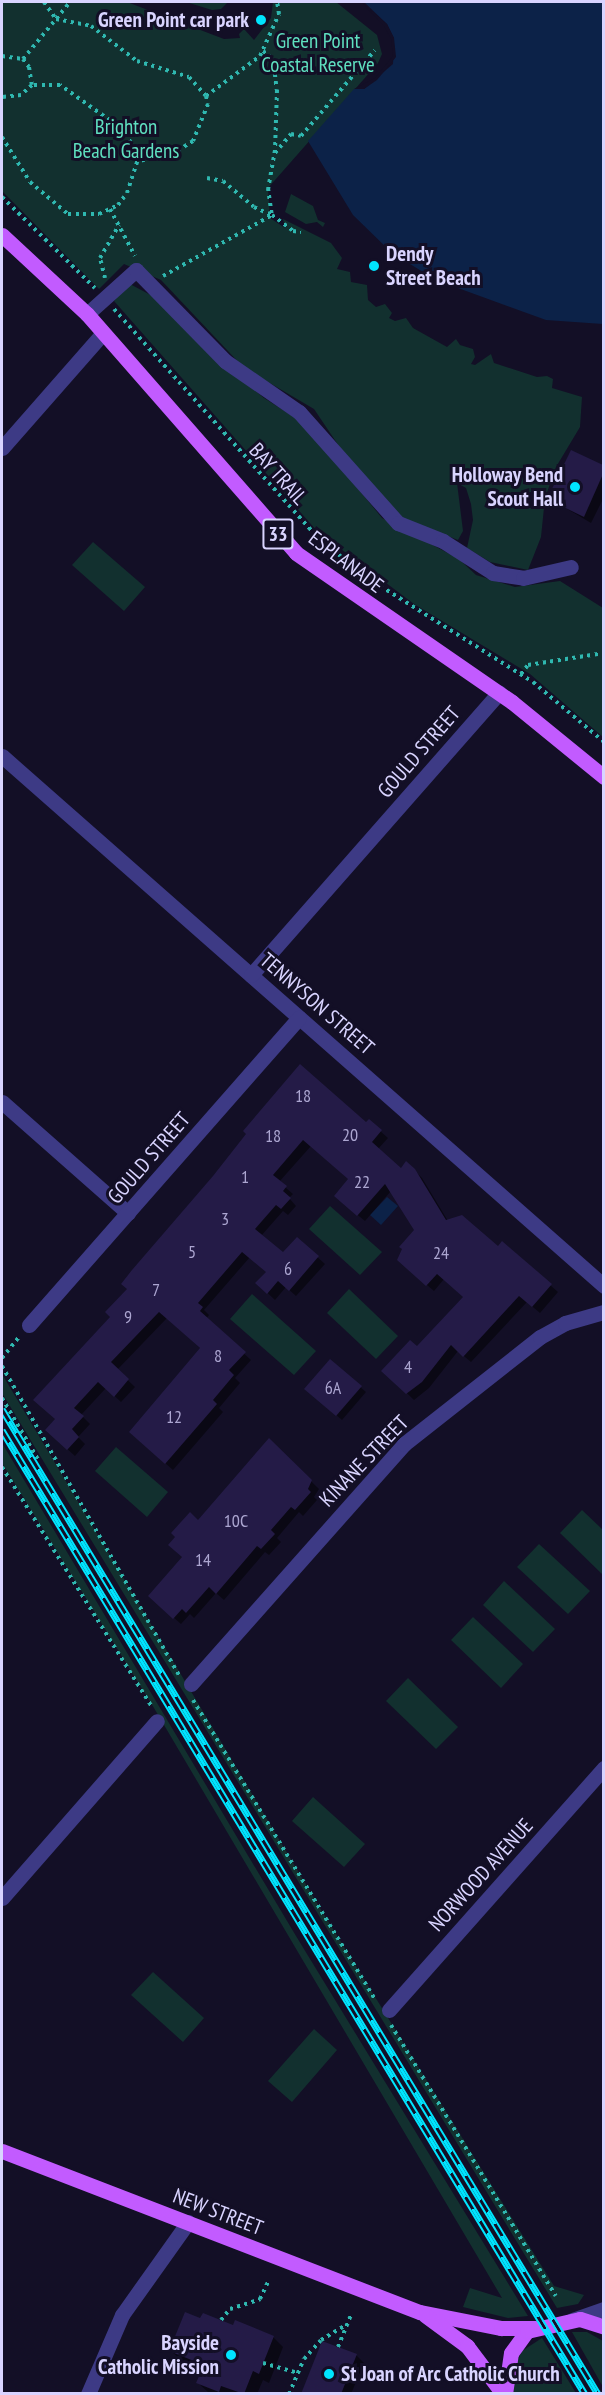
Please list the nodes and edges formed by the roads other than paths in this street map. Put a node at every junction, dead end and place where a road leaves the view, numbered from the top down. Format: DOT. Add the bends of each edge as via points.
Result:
graph roads {
  1 [pos="2,235"];
  2 [pos="87,315"];
  3 [pos="103,333"];
  4 [pos="2,448"];
  5 [pos="571,567"];
  6 [pos="500,693"];
  7 [pos="2,756"];
  8 [pos="603,777"];
  9 [pos="250,975"];
  10 [pos="299,1018"];
  11 [pos="2,1102"];
  12 [pos="128,1214"];
  13 [pos="603,1286"];
  14 [pos="603,1312"];
  15 [pos="29,1325"];
  16 [pos="187,1686"];
  17 [pos="157,1717"];
  18 [pos="603,1768"];
  19 [pos="2,1898"];
  20 [pos="385,2011"];
  21 [pos="2,2151"];
  22 [pos="188,2222"];
  23 [pos="603,2309"];
  24 [pos="420,2312"];
  25 [pos="572,2320"];
  26 [pos="603,2327"];
  27 [pos="535,2328"];
  28 [pos="88,2394"];
  29 [pos="504,2394"];
  1 -- 2 [label="main road, ESPLANADE / 33"];
  2 -- 3 [label="main road, ESPLANADE / 33"];
  2 -- 5 [label="street" via="136,270 225,361 299,412 398,523 443,541 492,573 523,578"];
  3 -- 4 [label="street"];
  3 -- 6 [label="main road, ESPLANADE / 33" via="296,553"];
  6 -- 8 [label="main road, ESPLANADE / 33"];
  6 -- 9 [label="street, GOULD STREET"];
  7 -- 9 [label="street, TENNYSON STREET"];
  9 -- 10 [label="street, TENNYSON STREET"];
  10 -- 12 [label="street, GOULD STREET"];
  10 -- 13 [label="street, TENNYSON STREET"];
  11 -- 12 [label="street"];
  12 -- 15 [label="street, GOULD STREET"];
  14 -- 16 [label="street, KINANE STREET" via="565,1323 540,1337 405,1444"];
  17 -- 19 [label="street"];
  18 -- 20 [label="street, NORWOOD AVENUE"];
  21 -- 22 [label="main road, NEW STREET"];
  22 -- 24 [label="main road, NEW STREET"];
  22 -- 28 [label="street" via="122,2315 107,2342"];
  23 -- 25 [label="street"];
  24 -- 27 [label="main road, NEW STREET" via="501,2328"];
  24 -- 29 [label="main road, NEW STREET" via="467,2346"];
  25 -- 26 [label="main road" via="589,2320"];
  25 -- 27 [label="main road, NEW STREET"];
  27 -- 29 [label="main road" via="525,2332 514,2346"];
}
